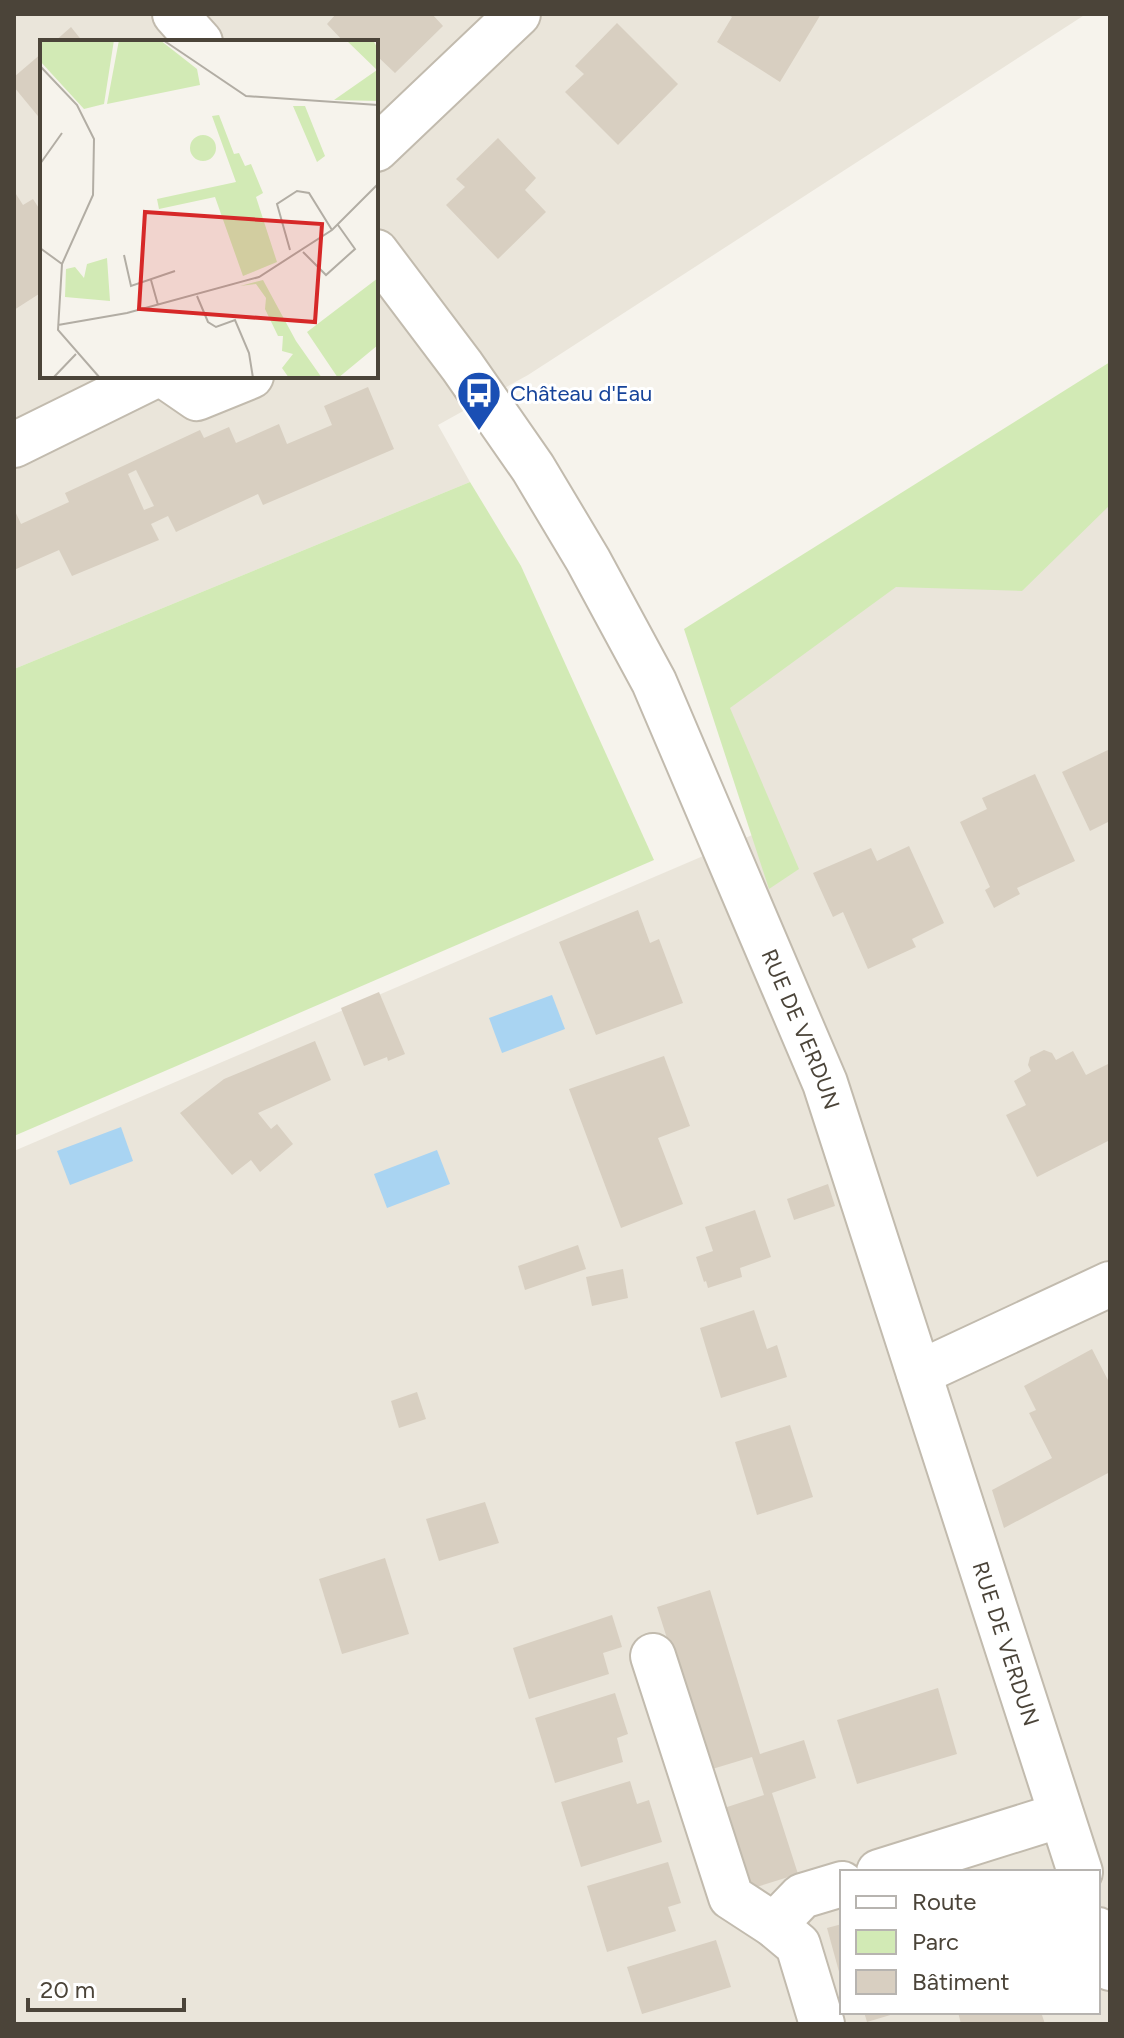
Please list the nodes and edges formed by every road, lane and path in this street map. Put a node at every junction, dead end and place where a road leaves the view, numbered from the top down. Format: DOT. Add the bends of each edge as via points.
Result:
graph roads {
  1 [pos="175,14"];
  2 [pos="518,14"];
  3 [pos="198,40"];
  4 [pos="378,147"];
  5 [pos="378,255"];
  6 [pos="150,378"];
  7 [pos="168,378"];
  8 [pos="246,378"];
  9 [pos="14,445"];
  10 [pos="1110,1284"];
  11 [pos="919,1373"];
  12 [pos="653,1656"];
  13 [pos="1061,1815"];
  14 [pos="885,1870"];
  15 [pos="1079,1870"];
  16 [pos="840,1885"];
  17 [pos="774,1925"];
  18 [pos="1100,1936"];
  19 [pos="1110,1968"];
  20 [pos="822,2024"];
  1 -- 3 [label="street"];
  2 -- 4 [label="street"];
  5 -- 11 [label="street, RUE DE VERDUN" via="533,468 654,682 825,1083"];
  6 -- 9 [label="street"];
  7 -- 8 [label="street" via="197,398"];
  10 -- 11 [label="street"];
  11 -- 13 [label="street, RUE DE VERDUN"];
  12 -- 17 [label="street" via="731,1897"];
  13 -- 14 [label="street"];
  13 -- 15 [label="street, RUE DE VERDUN"];
  16 -- 17 [label="street" via="802,1896"];
  17 -- 20 [label="street" via="798,1945"];
  18 -- 19 [label="street"];
}
